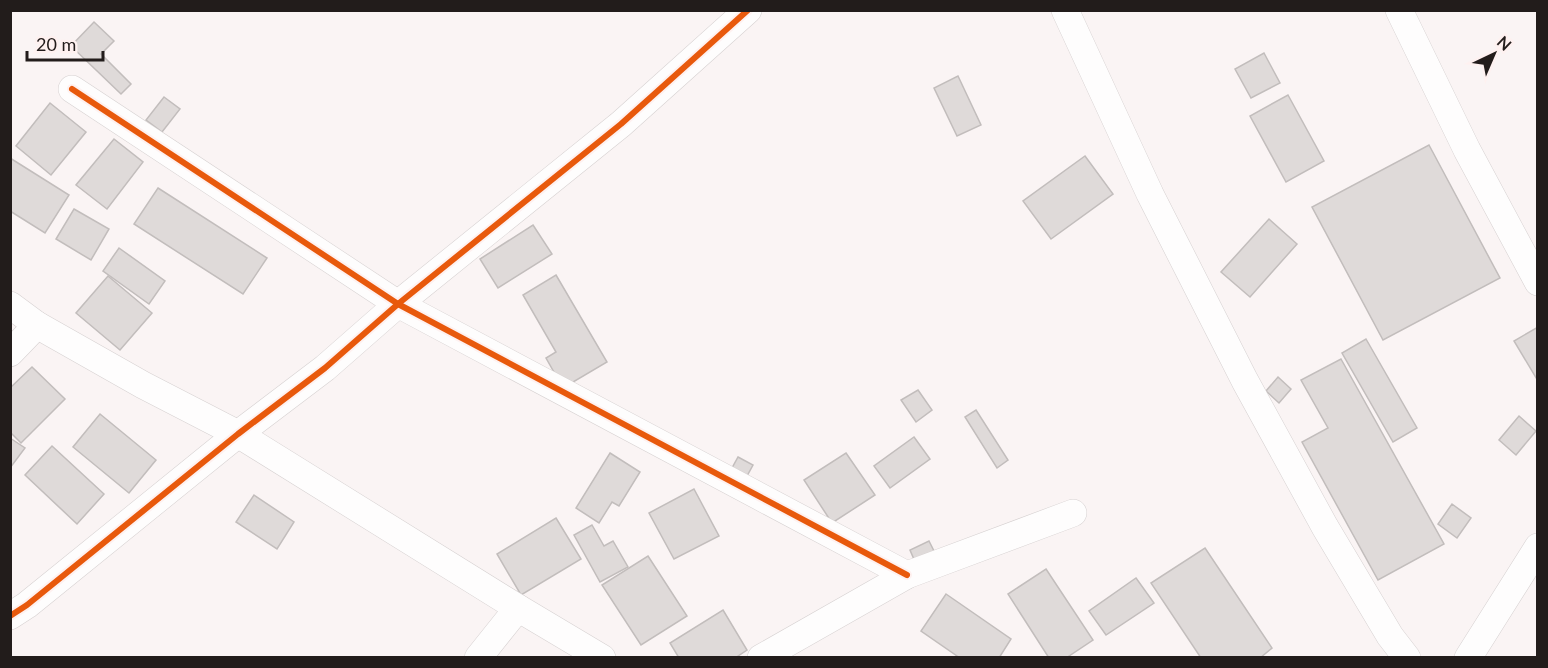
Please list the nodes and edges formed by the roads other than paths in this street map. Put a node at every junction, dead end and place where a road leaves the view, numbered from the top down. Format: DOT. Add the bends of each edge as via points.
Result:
graph roads {
  1 [pos="748,10"];
  2 [pos="1065,10"];
  3 [pos="1399,10"];
  4 [pos="72,89"];
  5 [pos="1538,282"];
  6 [pos="398,304"];
  7 [pos="10,305"];
  8 [pos="37,325"];
  9 [pos="10,353"];
  10 [pos="238,434"];
  11 [pos="1073,513"];
  12 [pos="1538,547"];
  13 [pos="907,575"];
  14 [pos="518,608"];
  15 [pos="10,616"];
  16 [pos="478,657"];
  17 [pos="602,657"];
  18 [pos="761,657"];
  19 [pos="1407,657"];
  20 [pos="1468,657"];
  1 -- 6 [label="street" via="621,124"];
  2 -- 19 [label="street" via="1150,194 1245,381 1325,527 1390,636"];
  3 -- 5 [label="street" via="1467,150"];
  4 -- 6 [label="street"];
  6 -- 10 [label="street" via="325,368"];
  6 -- 13 [label="street"];
  7 -- 8 [label="street"];
  8 -- 9 [label="street"];
  8 -- 10 [label="street"];
  10 -- 14 [label="street"];
  10 -- 15 [label="street"];
  11 -- 13 [label="street"];
  12 -- 20 [label="street"];
  13 -- 18 [label="street"];
  14 -- 16 [label="street"];
  14 -- 17 [label="street"];
}
